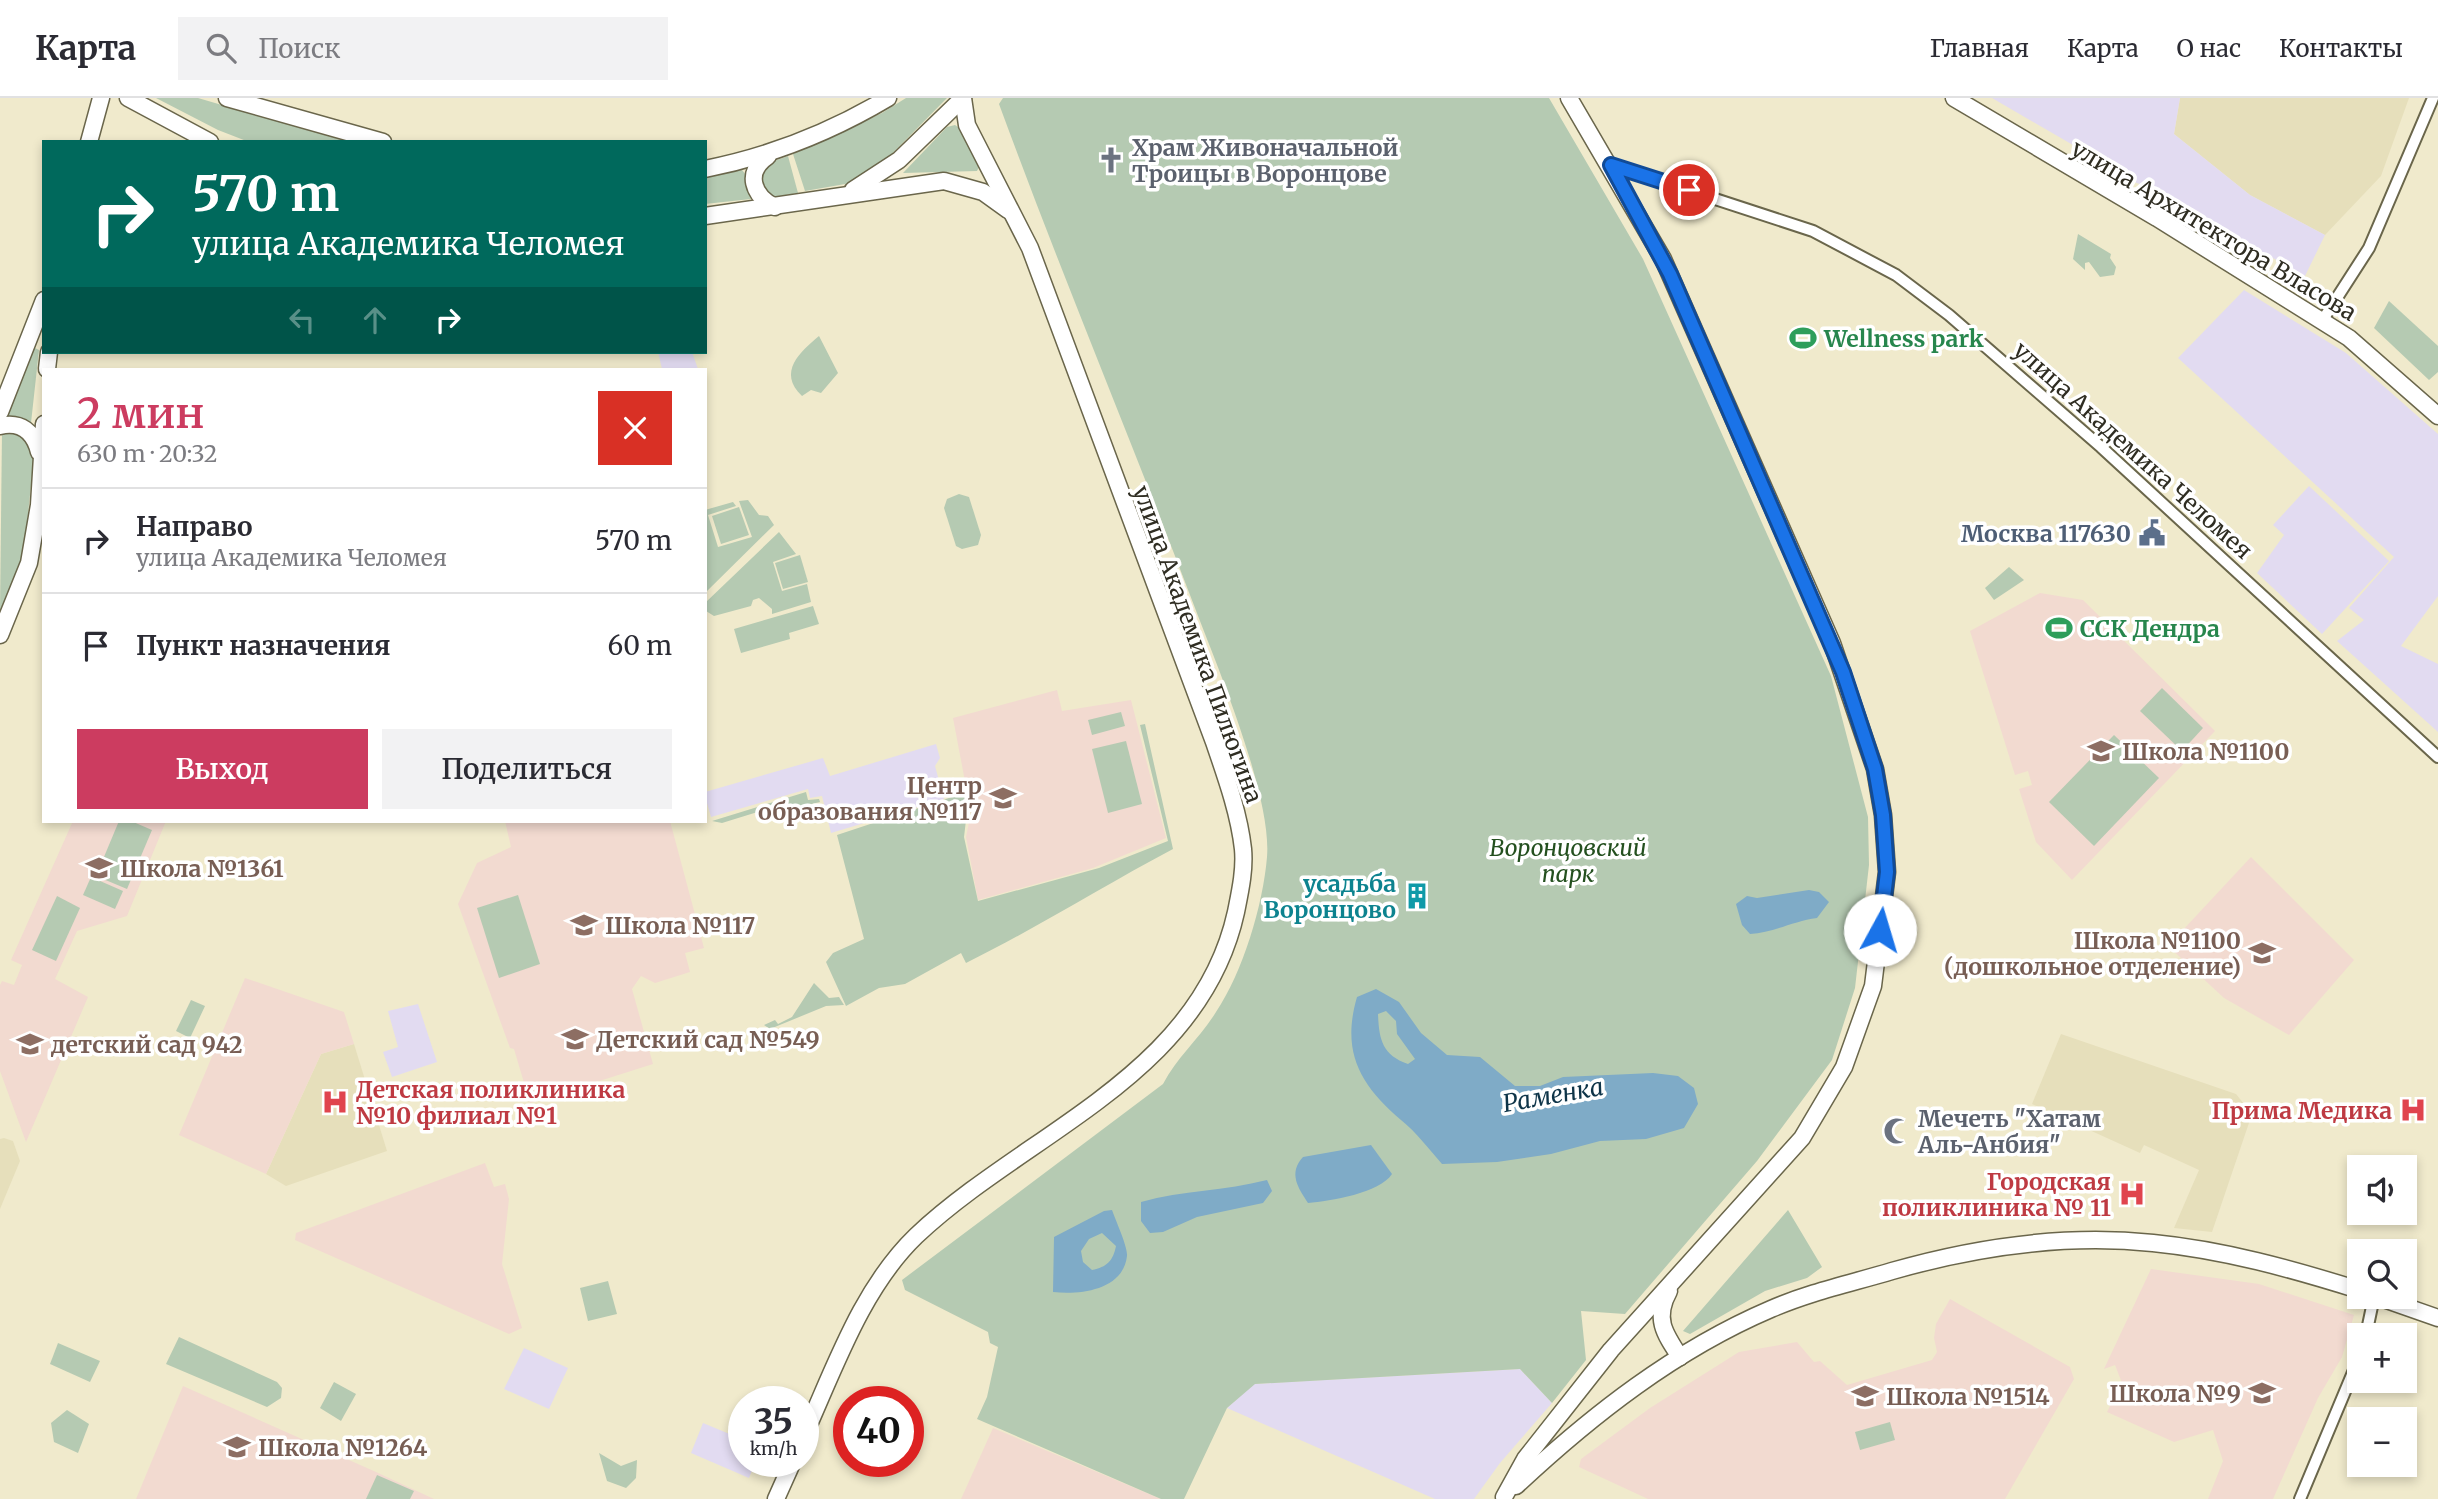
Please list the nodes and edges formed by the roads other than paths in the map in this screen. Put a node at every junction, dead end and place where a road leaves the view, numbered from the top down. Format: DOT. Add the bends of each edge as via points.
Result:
graph roads {
  1 [pos="102,98"];
  2 [pos="128,98"];
  3 [pos="888,98"];
  4 [pos="963,98"];
  5 [pos="1569,98"];
  6 [pos="1954,98"];
  7 [pos="2433,98"];
  8 [pos="237,100"];
  9 [pos="90,140"];
  10 [pos="206,140"];
  11 [pos="376,140"];
  12 [pos="776,151"];
  13 [pos="982,152"];
  14 [pos="1611,165"];
  15 [pos="707,168"];
  16 [pos="944,181"];
  17 [pos="846,194"];
  18 [pos="775,207"];
  19 [pos="1013,214"];
  20 [pos="707,216"];
  21 [pos="42,305"];
  22 [pos="2322,321"];
  23 [pos="0,412"];
  24 [pos="2438,416"];
  25 [pos="0,426"];
  26 [pos="42,449"];
  27 [pos="41,461"];
  28 [pos="0,635"];
  29 [pos="2438,757"];
  30 [pos="1675,1280"];
  31 [pos="2347,1287"];
  32 [pos="2411,1309"];
  33 [pos="2438,1318"];
  34 [pos="1680,1357"];
  35 [pos="2347,1389"];
  36 [pos="819,1403"];
  37 [pos="786,1477"];
  38 [pos="1503,1498"];
  39 [pos="776,1499"];
  40 [pos="2300,1499"];
  1 -- 9 [label="street"];
  2 -- 10 [label="street"];
  3 -- 12 [label="street"];
  4 -- 13 [label="street, улица Академика Пилюгина" via="967,125"];
  4 -- 17 [label="street, улица Академика Пилюгина" via="899,160"];
  5 -- 14 [label="street"];
  6 -- 22 [label="street, улица Архитектора Власова"];
  7 -- 22 [label="street" via="2369,248"];
  8 -- 11 [label="street"];
  12 -- 15 [label="street"];
  12 -- 18 [label="street" via="757,167 753,181 760,198"];
  13 -- 16 [label="street" via="982,173"];
  13 -- 19 [label="street, улица Академика Пилюгина"];
  14 -- 29 [label="street, улица Академика Челомея" via="1813,231 1896,275 2101,447"];
  14 -- 30 [label="street" via="1663,259 1832,643 1875,769 1887,872 1874,986 1844,1067 1802,1138"];
  16 -- 17 [label="street, улица Академика Пилюгина"];
  16 -- 19 [label="street, улица Академика Пилюгина" via="983,192"];
  17 -- 18 [label="street, улица Академика Пилюгина"];
  18 -- 20 [label="street, улица Академика Пилюгина"];
  19 -- 36 [label="street, улица Академика Пилюгина" via="1030,248 1227,779 1243,850 1239,895 1232,928 1211,981 1165,1045 926,1228 887,1270"];
  21 -- 23 [label="street"];
  22 -- 24 [label="street, улица Архитектора Власова" via="2349,338"];
  25 -- 27 [label="street" via="13,424 32,434"];
  26 -- 27 [label="street"];
  27 -- 28 [label="street" via="29,563"];
  30 -- 34 [label="street" via="1660,1315 1664,1333"];
  30 -- 38 [label="street" via="1611,1350 1525,1460"];
  31 -- 34 [label="street" via="2249,1259 2151,1243 2086,1241 2003,1247 1942,1258 1806,1296 1746,1321"];
  32 -- 33 [label="street"];
  34 -- 38 [label="street" via="1560,1445"];
  35 -- 40 [label="street"];
  37 -- 39 [label="street"];
}
